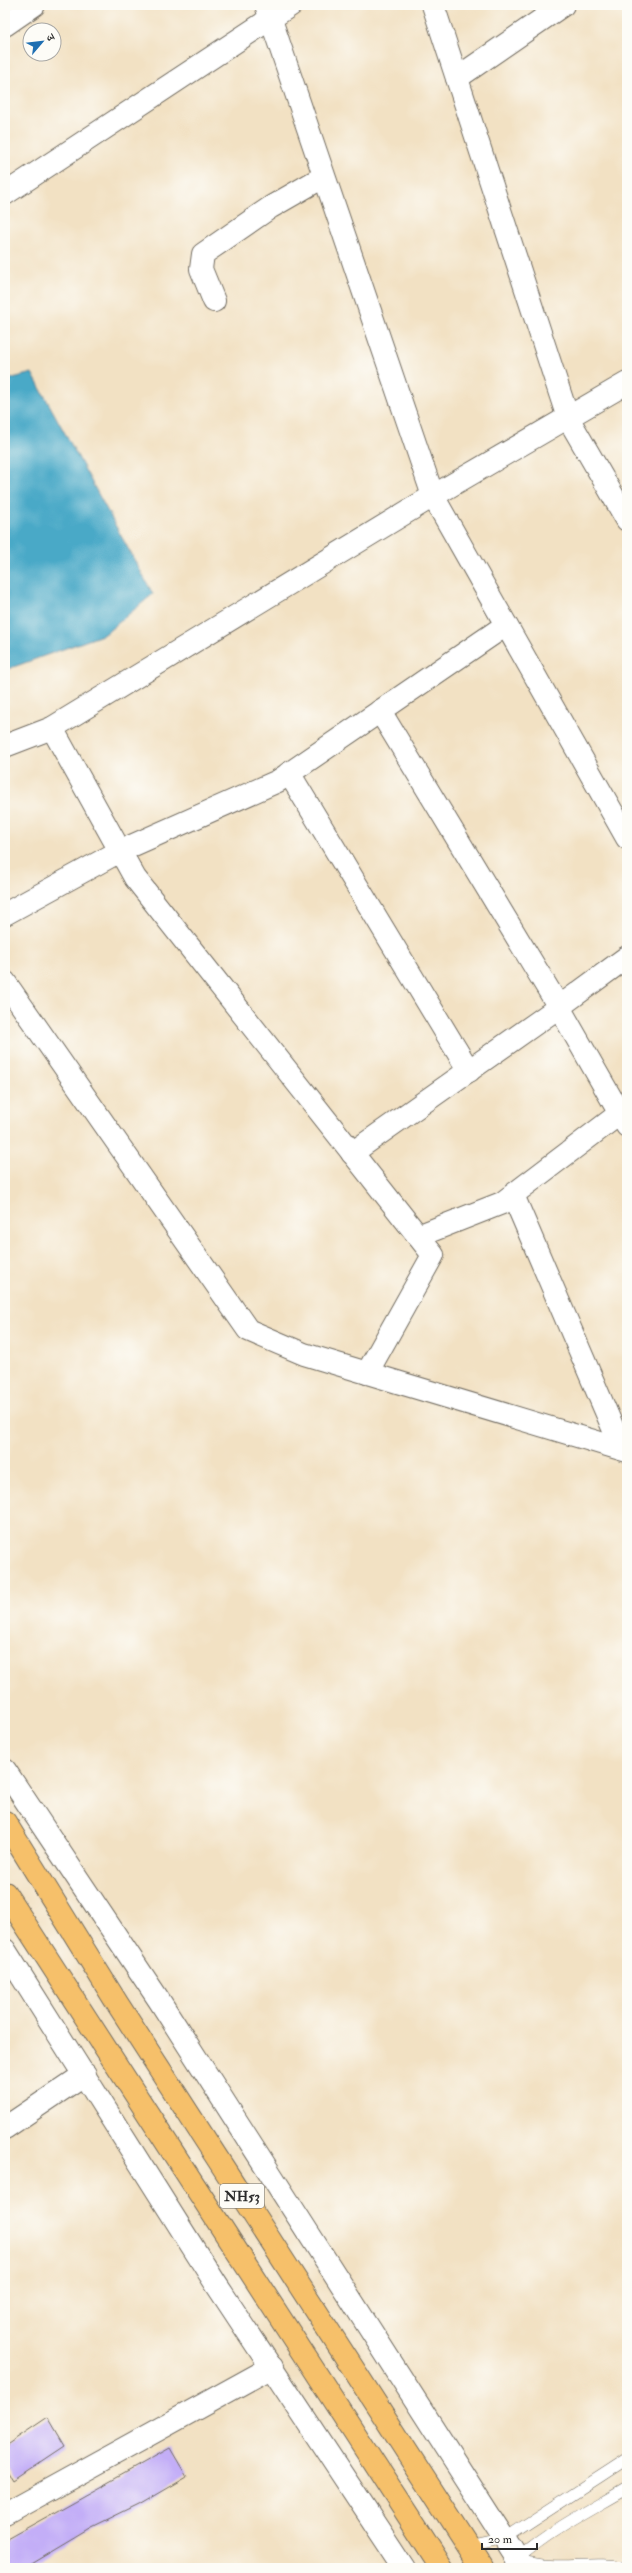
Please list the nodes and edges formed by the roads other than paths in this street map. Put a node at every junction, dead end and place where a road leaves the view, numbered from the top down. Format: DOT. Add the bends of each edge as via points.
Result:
graph roads {
  1 [pos="34,5"];
  2 [pos="291,5"];
  3 [pos="433,5"];
  4 [pos="563,5"];
  5 [pos="268,12"];
  6 [pos="5,25"];
  7 [pos="457,78"];
  8 [pos="324,177"];
  9 [pos="5,194"];
  10 [pos="214,301"];
  11 [pos="627,383"];
  12 [pos="568,418"];
  13 [pos="433,496"];
  14 [pos="627,520"];
  15 [pos="506,625"];
  16 [pos="380,712"];
  17 [pos="52,728"];
  18 [pos="5,746"];
  19 [pos="289,773"];
  20 [pos="627,838"];
  21 [pos="120,851"];
  22 [pos="5,914"];
  23 [pos="627,957"];
  24 [pos="5,982"];
  25 [pos="560,1007"];
  26 [pos="469,1071"];
  27 [pos="624,1116"];
  28 [pos="352,1153"];
  29 [pos="513,1195"];
  30 [pos="418,1236"];
  31 [pos="367,1373"];
  32 [pos="624,1450"];
  33 [pos="5,1770"];
  34 [pos="5,1822"];
  35 [pos="5,1893"];
  36 [pos="5,1950"];
  37 [pos="85,2074"];
  38 [pos="5,2128"];
  39 [pos="272,2367"];
  40 [pos="627,2459"];
  41 [pos="627,2488"];
  42 [pos="5,2514"];
  43 [pos="504,2539"];
  44 [pos="468,2547"];
  45 [pos="517,2565"];
  46 [pos="404,2568"];
  47 [pos="442,2568"];
  48 [pos="482,2568"];
  49 [pos="627,2568"];
  1 -- 6 [label="street"];
  2 -- 5 [label="street"];
  3 -- 7 [label="street"];
  4 -- 7 [label="street"];
  5 -- 8 [label="street"];
  5 -- 9 [label="street"];
  7 -- 12 [label="street"];
  8 -- 10 [label="street" via="271,207 203,254 201,269"];
  8 -- 13 [label="street"];
  11 -- 12 [label="street"];
  12 -- 13 [label="street"];
  12 -- 14 [label="street"];
  13 -- 15 [label="street"];
  13 -- 17 [label="street"];
  15 -- 16 [label="street"];
  15 -- 20 [label="street"];
  16 -- 19 [label="street"];
  16 -- 25 [label="street"];
  17 -- 18 [label="street"];
  17 -- 21 [label="street"];
  19 -- 21 [label="street" via="278,781"];
  19 -- 26 [label="street"];
  21 -- 22 [label="street"];
  21 -- 28 [label="street" via="135,878"];
  23 -- 25 [label="street"];
  24 -- 31 [label="street" via="248,1330 304,1354"];
  25 -- 26 [label="street"];
  25 -- 27 [label="street"];
  26 -- 28 [label="street"];
  27 -- 29 [label="street"];
  28 -- 30 [label="street"];
  29 -- 30 [label="street" via="502,1203"];
  29 -- 32 [label="street"];
  30 -- 31 [label="street" via="433,1255"];
  31 -- 32 [label="street"];
  33 -- 43 [label="street" via="159,2000"];
  34 -- 44 [label="highway, NH53" via="117,2003"];
  35 -- 47 [label="highway, NH53"];
  36 -- 37 [label="street"];
  37 -- 38 [label="street"];
  37 -- 39 [label="street" via="216,2284"];
  39 -- 42 [label="street"];
  39 -- 46 [label="street"];
  40 -- 43 [label="lane"];
  41 -- 45 [label="lane"];
  43 -- 44 [label="lane"];
  43 -- 45 [label="street"];
  44 -- 48 [label="highway, NH53"];
  45 -- 49 [label="lane" via="575,2568 615,2565"];
}
